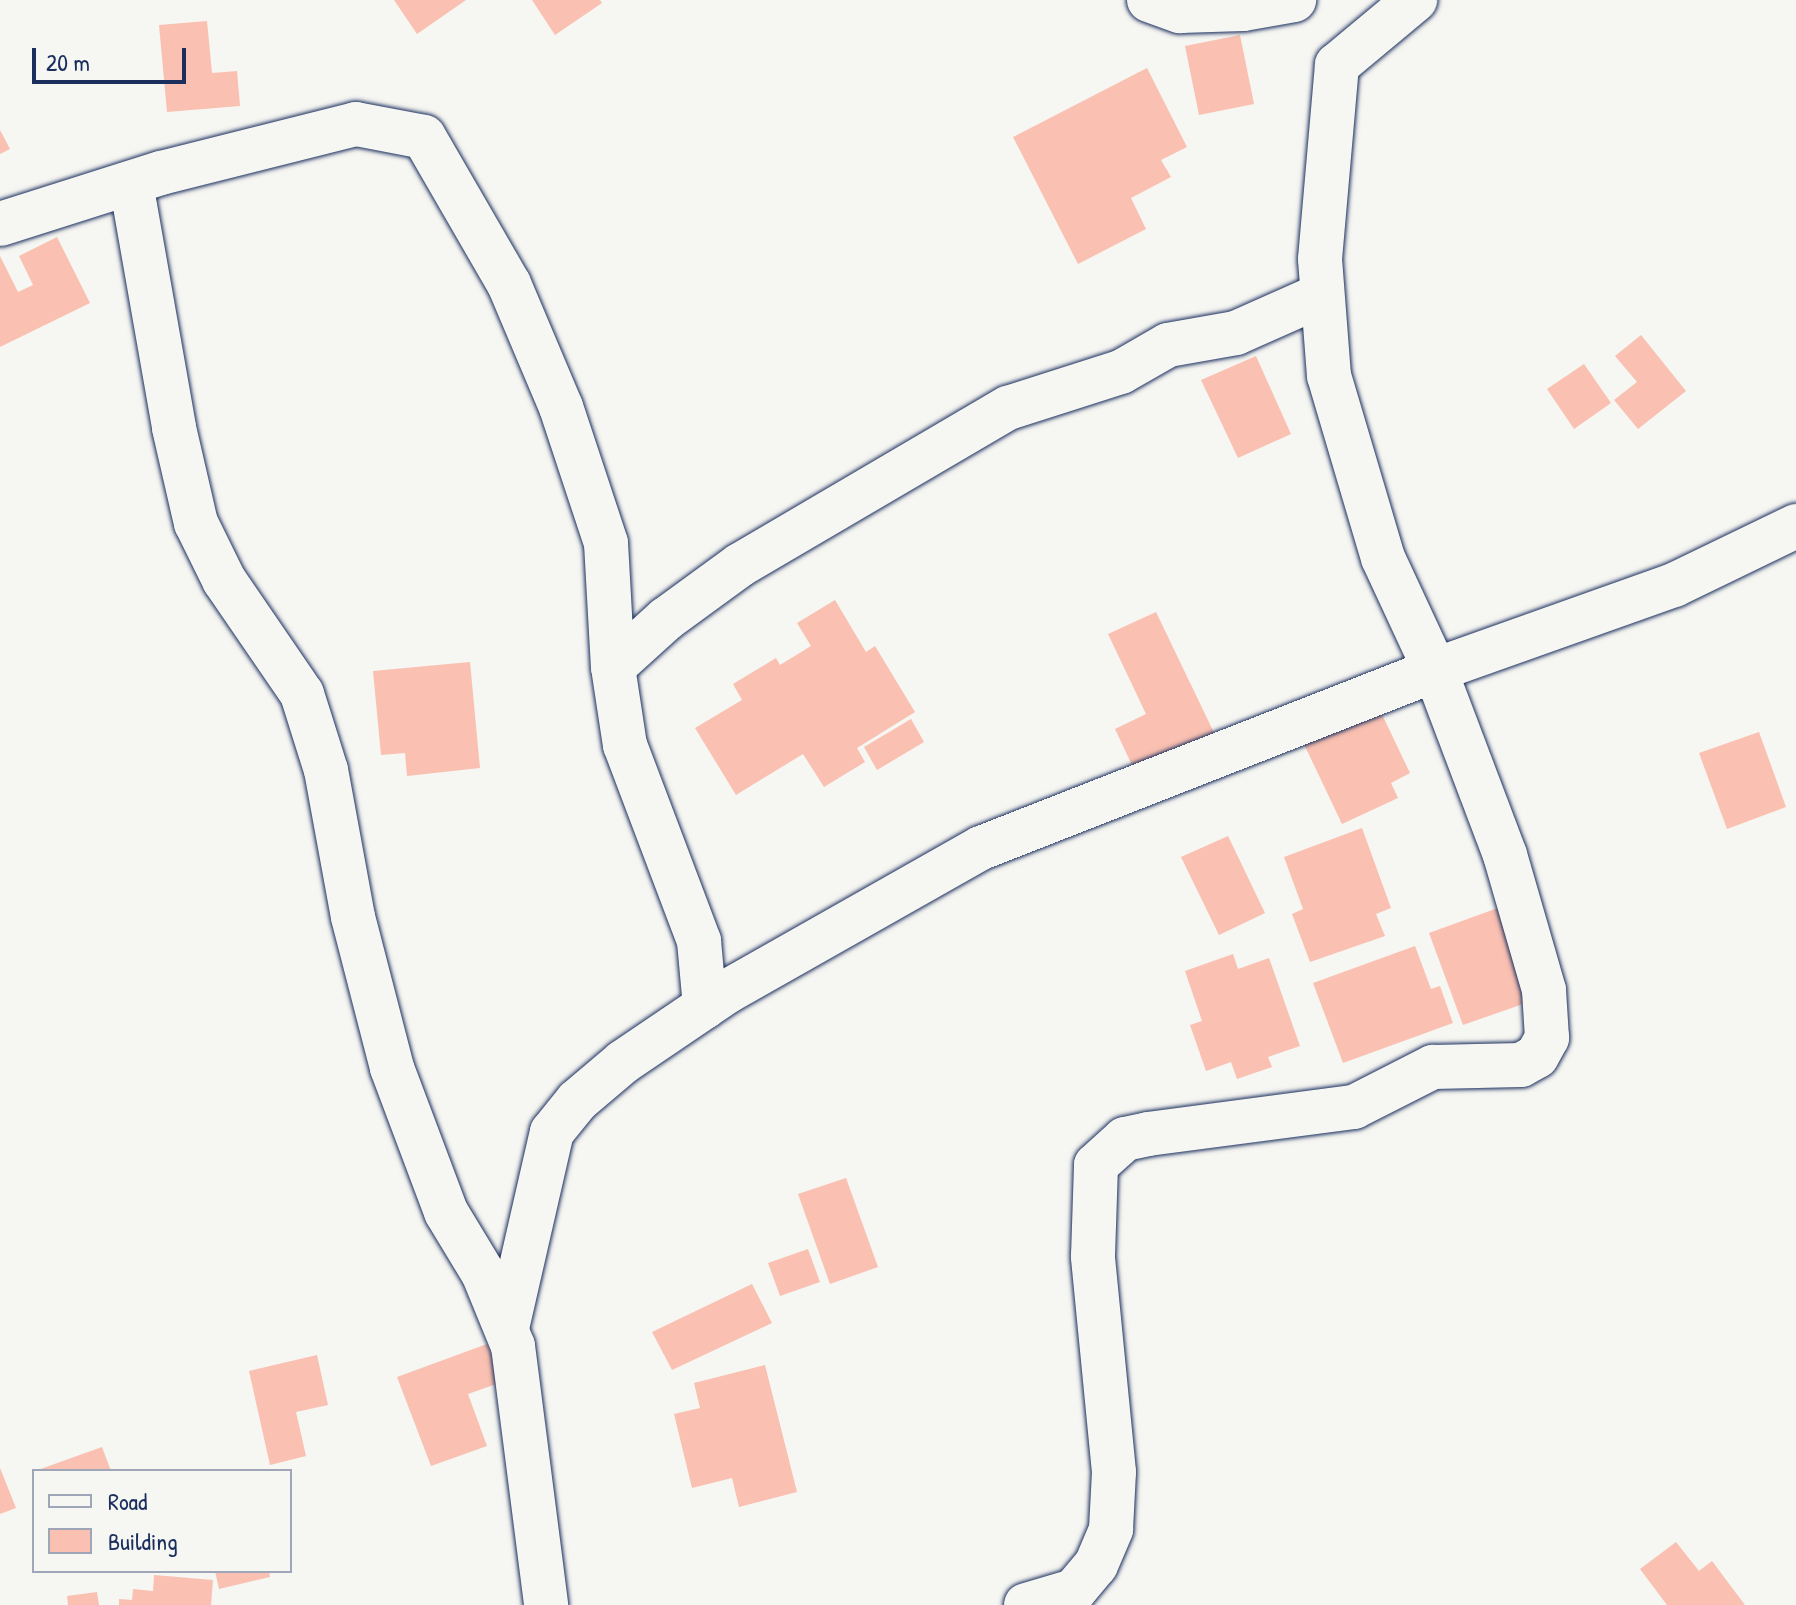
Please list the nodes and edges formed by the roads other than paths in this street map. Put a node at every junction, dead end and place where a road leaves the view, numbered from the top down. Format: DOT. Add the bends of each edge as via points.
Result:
graph roads {
  1 [pos="1149,0"];
  2 [pos="1294,0"];
  3 [pos="1415,0"];
  4 [pos="131,183"];
  5 [pos="0,224"];
  6 [pos="1319,296"];
  7 [pos="1796,526"];
  8 [pos="613,667"];
  9 [pos="1435,670"];
  10 [pos="705,1007"];
  11 [pos="507,1328"];
  12 [pos="546,1605"];
  13 [pos="1026,1605"];
  1 -- 2 [label="street" via="1180,11 1243,9"];
  3 -- 6 [label="street" via="1337,65"];
  4 -- 5 [label="street"];
  4 -- 8 [label="street" via="356,124 424,137 509,284 561,407 606,543"];
  4 -- 11 [label="street" via="196,523 224,580 302,694 326,770 353,917 392,1068 446,1212 483,1273"];
  6 -- 8 [label="street" via="1236,333 1168,345 1121,372 1008,408 740,565"];
  6 -- 9 [label="street" via="1329,376 1383,558"];
  7 -- 9 [label="street" via="1674,585"];
  8 -- 10 [label="street" via="625,745 699,941"];
  9 -- 10 [label="street" via="981,848"];
  9 -- 13 [label="street" via="1505,855 1544,990 1547,1038 1537,1056 1521,1065 1433,1067 1354,1107 1125,1139 1096,1165 1093,1256 1114,1472 1111,1529 1096,1565 1074,1591"];
  10 -- 11 [label="street" via="623,1062 577,1101 552,1132"];
  11 -- 12 [label="street"];
}
